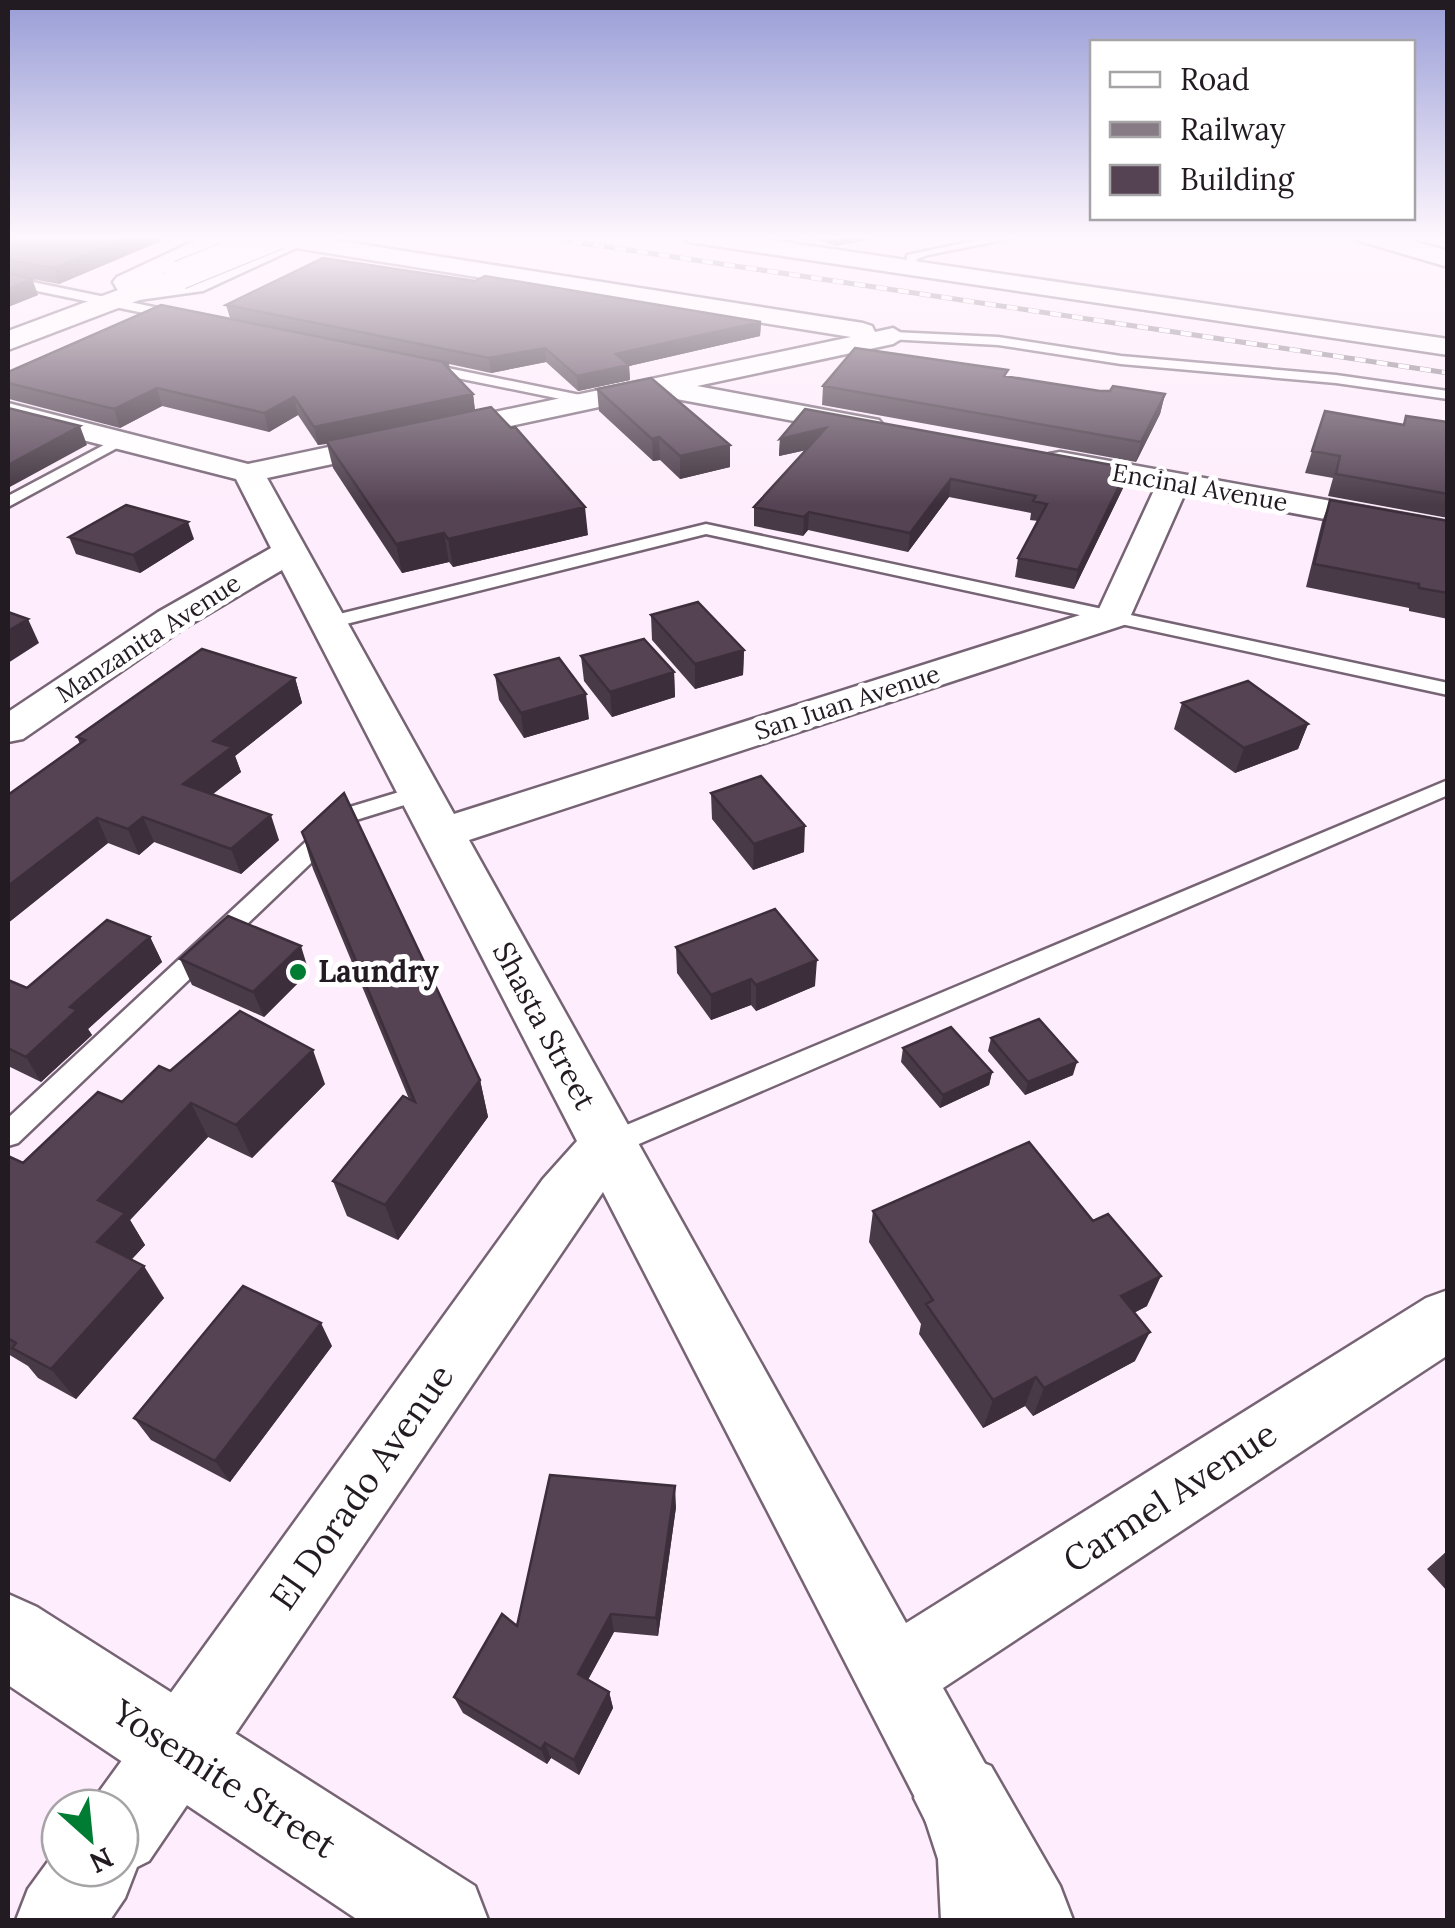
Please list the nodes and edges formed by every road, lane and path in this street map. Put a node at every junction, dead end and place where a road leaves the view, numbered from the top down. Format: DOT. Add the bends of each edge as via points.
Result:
graph roads {
  1 [pos="50,325"];
  2 [pos="824,325"];
  3 [pos="1299,325"];
  4 [pos="892,336"];
  5 [pos="8,341"];
  6 [pos="1448,347"];
  7 [pos="398,361"];
  8 [pos="657,387"];
  9 [pos="1448,395"];
  10 [pos="590,401"];
  11 [pos="8,412"];
  12 [pos="906,432"];
  13 [pos="122,441"];
  14 [pos="1021,454"];
  15 [pos="248,473"];
  16 [pos="1174,482"];
  17 [pos="8,502"];
  18 [pos="1448,532"];
  19 [pos="292,550"];
  20 [pos="1114,616"];
  21 [pos="330,622"];
  22 [pos="1448,689"];
  23 [pos="8,730"];
  24 [pos="1448,787"];
  25 [pos="430,813"];
  26 [pos="8,1135"];
  27 [pos="608,1145"];
  28 [pos="1448,1318"];
  29 [pos="8,1636"];
  30 [pos="893,1676"];
  31 [pos="178,1749"];
  32 [pos="959,1798"];
  33 [pos="140,1803"];
  34 [pos="81,1888"];
  35 [pos="59,1920"];
  36 [pos="441,1920"];
  37 [pos="984,1920"];
  38 [pos="1026,1920"];
  1 -- 5 [label="street"];
  2 -- 4 [label="street"];
  3 -- 6 [label="street"];
  4 -- 8 [label="street"];
  4 -- 9 [label="lane" via="998,340"];
  7 -- 10 [label="lane"];
  8 -- 10 [label="street"];
  8 -- 12 [label="street"];
  10 -- 15 [label="street"];
  11 -- 13 [label="street"];
  13 -- 15 [label="street"];
  13 -- 17 [label="lane"];
  14 -- 16 [label="street, Encinal Avenue"];
  15 -- 19 [label="street, Shasta Street"];
  16 -- 18 [label="street, Encinal Avenue"];
  16 -- 20 [label="street"];
  19 -- 21 [label="street, Shasta Street"];
  19 -- 23 [label="street, Manzanita Avenue" via="172,620"];
  20 -- 21 [label="lane" via="706,529"];
  20 -- 22 [label="lane"];
  20 -- 25 [label="street, San Juan Avenue"];
  21 -- 25 [label="street, Shasta Street"];
  24 -- 27 [label="lane"];
  25 -- 26 [label="lane" via="348,815"];
  25 -- 27 [label="street, Shasta Street"];
  27 -- 30 [label="street, Shasta Street"];
  27 -- 31 [label="street, El Dorado Avenue" via="564,1197"];
  28 -- 30 [label="street, Carmel Avenue"];
  29 -- 31 [label="street, Yosemite Street"];
  30 -- 32 [label="street, Shasta Street"];
  31 -- 33 [label="street, El Dorado Avenue"];
  31 -- 36 [label="street, Yosemite Street"];
  32 -- 37 [label="street, Shasta Street" via="980,1860"];
  32 -- 38 [label="street, Shasta Street"];
  34 -- 35 [label="street"];
}
